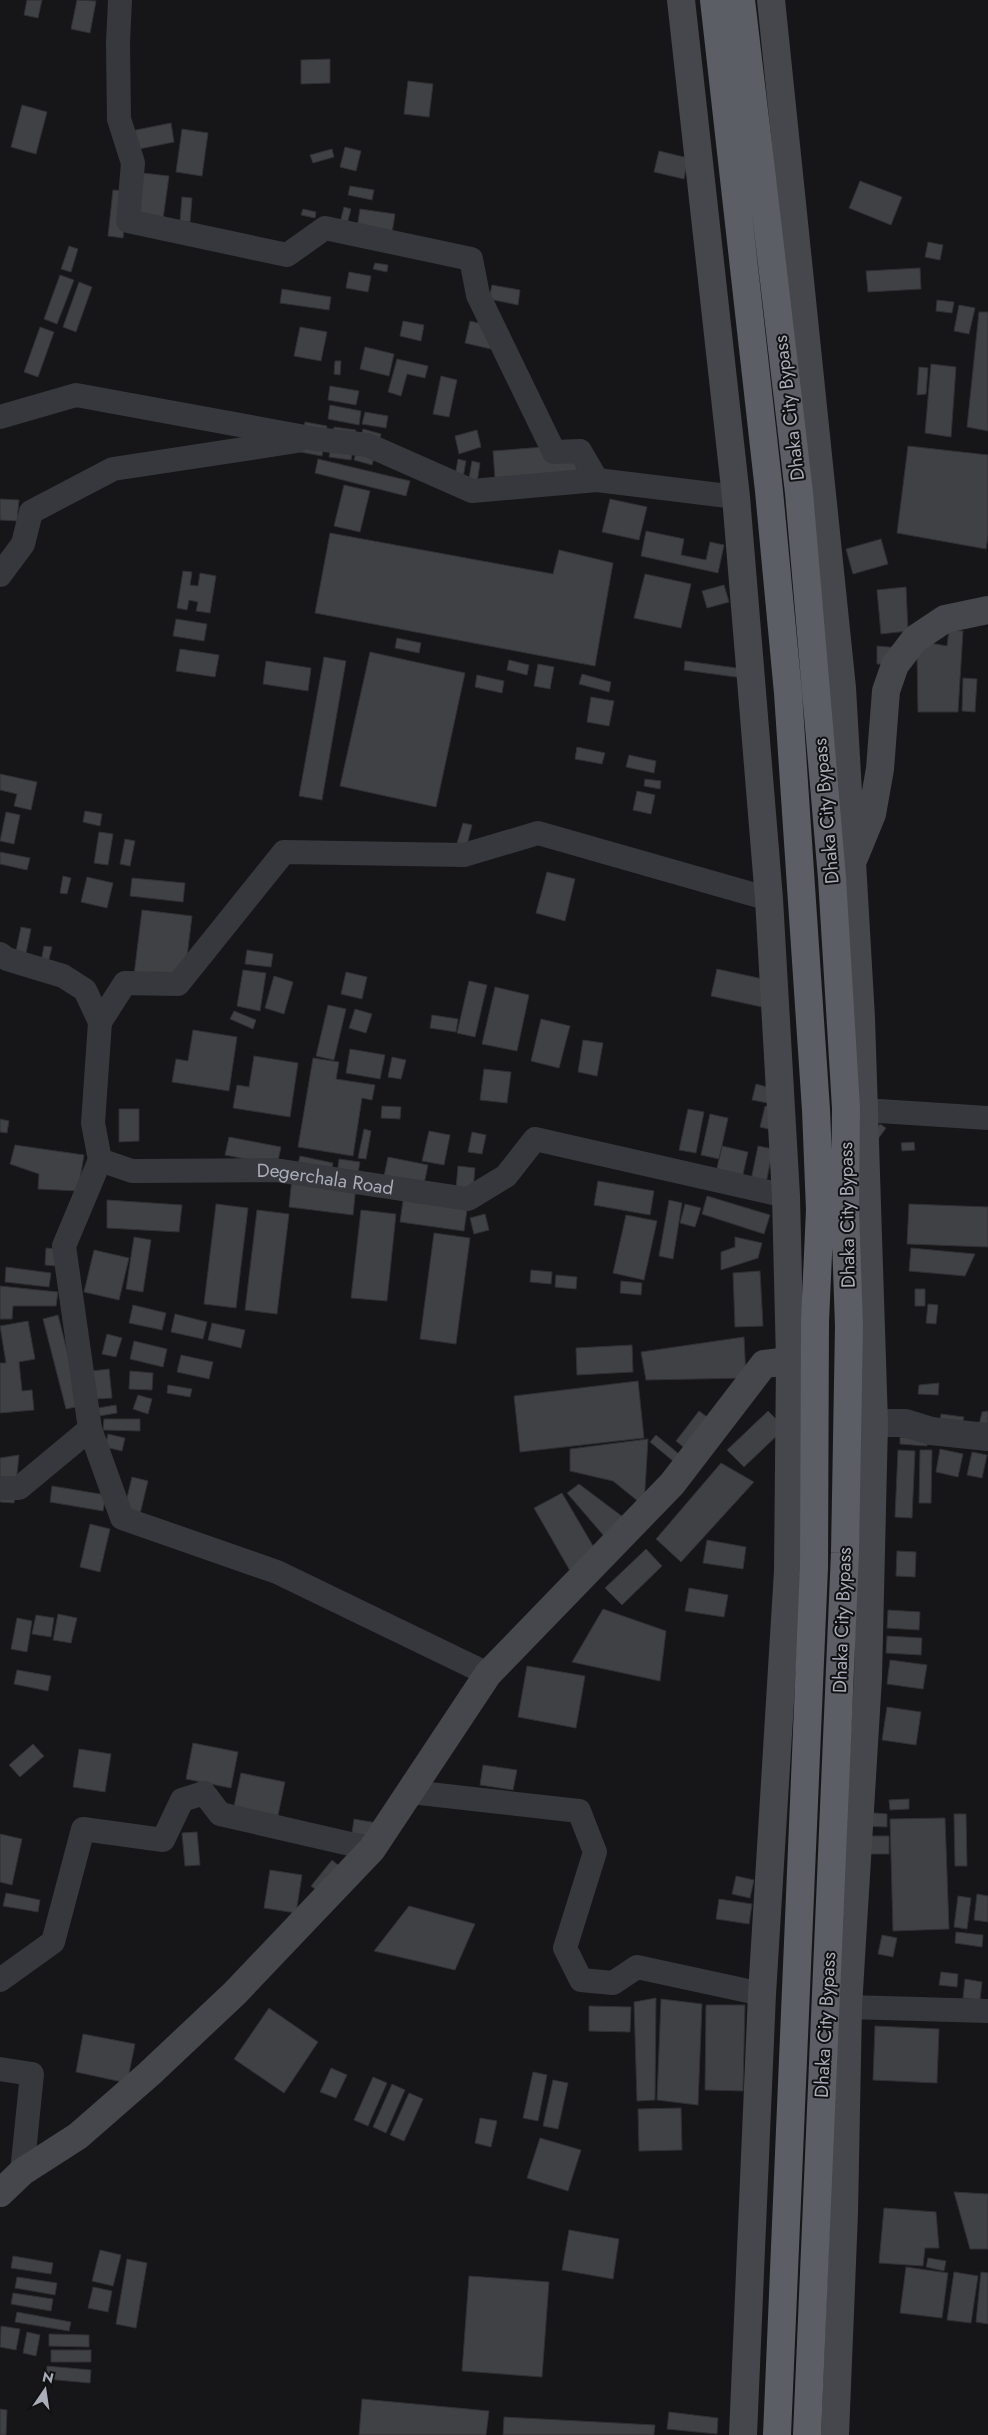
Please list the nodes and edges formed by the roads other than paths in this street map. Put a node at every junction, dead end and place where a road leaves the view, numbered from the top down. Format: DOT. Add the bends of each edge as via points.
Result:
graph roads {
  1 [pos="120,0"];
  2 [pos="681,0"];
  3 [pos="714,0"];
  4 [pos="740,0"];
  5 [pos="771,0"];
  6 [pos="0,417"];
  7 [pos="316,438"];
  8 [pos="597,480"];
  9 [pos="736,497"];
  10 [pos="0,576"];
  11 [pos="988,610"];
  12 [pos="852,864"];
  13 [pos="769,899"];
  14 [pos="0,954"];
  15 [pos="100,1022"];
  16 [pos="864,1110"];
  17 [pos="988,1118"];
  18 [pos="100,1160"];
  19 [pos="786,1196"];
  20 [pos="790,1361"];
  21 [pos="874,1422"];
  22 [pos="90,1429"];
  23 [pos="988,1437"];
  24 [pos="0,1488"];
  25 [pos="488,1674"];
  26 [pos="411,1792"];
  27 [pos="372,1848"];
  28 [pos="0,1980"];
  29 [pos="762,1994"];
  30 [pos="848,2007"];
  31 [pos="988,2011"];
  32 [pos="0,2069"];
  33 [pos="22,2172"];
  34 [pos="0,2193"];
  35 [pos="743,2435"];
  36 [pos="777,2435"];
  37 [pos="807,2435"];
  38 [pos="835,2435"];
  1 -- 8 [label="street" via="120,119 133,163 128,221 287,255 325,228 471,260 478,295 554,452 580,451"];
  2 -- 9 [label="main road"];
  3 -- 36 [label="highway, Dhaka City Bypass" via="770,491 788,693 820,1210 815,1321 814,1567"];
  4 -- 37 [label="highway, Dhaka City Bypass" via="799,493 832,878 846,1108 849,1326 845,1553"];
  5 -- 12 [label="main road" via="842,688"];
  6 -- 7 [label="street" via="76,395"];
  7 -- 8 [label="street" via="368,445 472,490"];
  7 -- 10 [label="street" via="113,469 31,512 23,544"];
  8 -- 9 [label="street"];
  9 -- 13 [label="main road"];
  11 -- 12 [label="main road" via="946,619 915,639 895,665 886,691 880,770 872,814"];
  12 -- 16 [label="main road"];
  13 -- 15 [label="street" via="538,833 464,855 284,852 178,984 126,983"];
  13 -- 19 [label="main road"];
  14 -- 15 [label="street" via="63,976 85,990"];
  15 -- 18 [label="street" via="93,1123"];
  16 -- 17 [label="street"];
  16 -- 21 [label="main road"];
  18 -- 19 [label="street, Degerchala Road" via="132,1171 275,1170 468,1199 506,1176 535,1139"];
  18 -- 22 [label="street" via="64,1246"];
  19 -- 20 [label="main road"];
  20 -- 25 [label="main road" via="764,1364 672,1484"];
  20 -- 29 [label="main road" via="788,1571"];
  21 -- 23 [label="street" via="905,1423 931,1431"];
  21 -- 30 [label="main road" via="868,1678"];
  22 -- 24 [label="street" via="19,1488"];
  22 -- 25 [label="street" via="122,1518 276,1572"];
  25 -- 26 [label="main road"];
  26 -- 27 [label="main road"];
  26 -- 29 [label="street" via="579,1811 595,1852 565,1948 580,1980 613,1983 637,1967"];
  27 -- 28 [label="street" via="220,1814 204,1794 182,1800 163,1840 83,1829 53,1942"];
  27 -- 33 [label="main road" via="236,1993 149,2074 78,2136"];
  29 -- 35 [label="main road"];
  30 -- 31 [label="street"];
  30 -- 38 [label="main road"];
  32 -- 33 [label="street" via="32,2074"];
  33 -- 34 [label="main road"];
}
